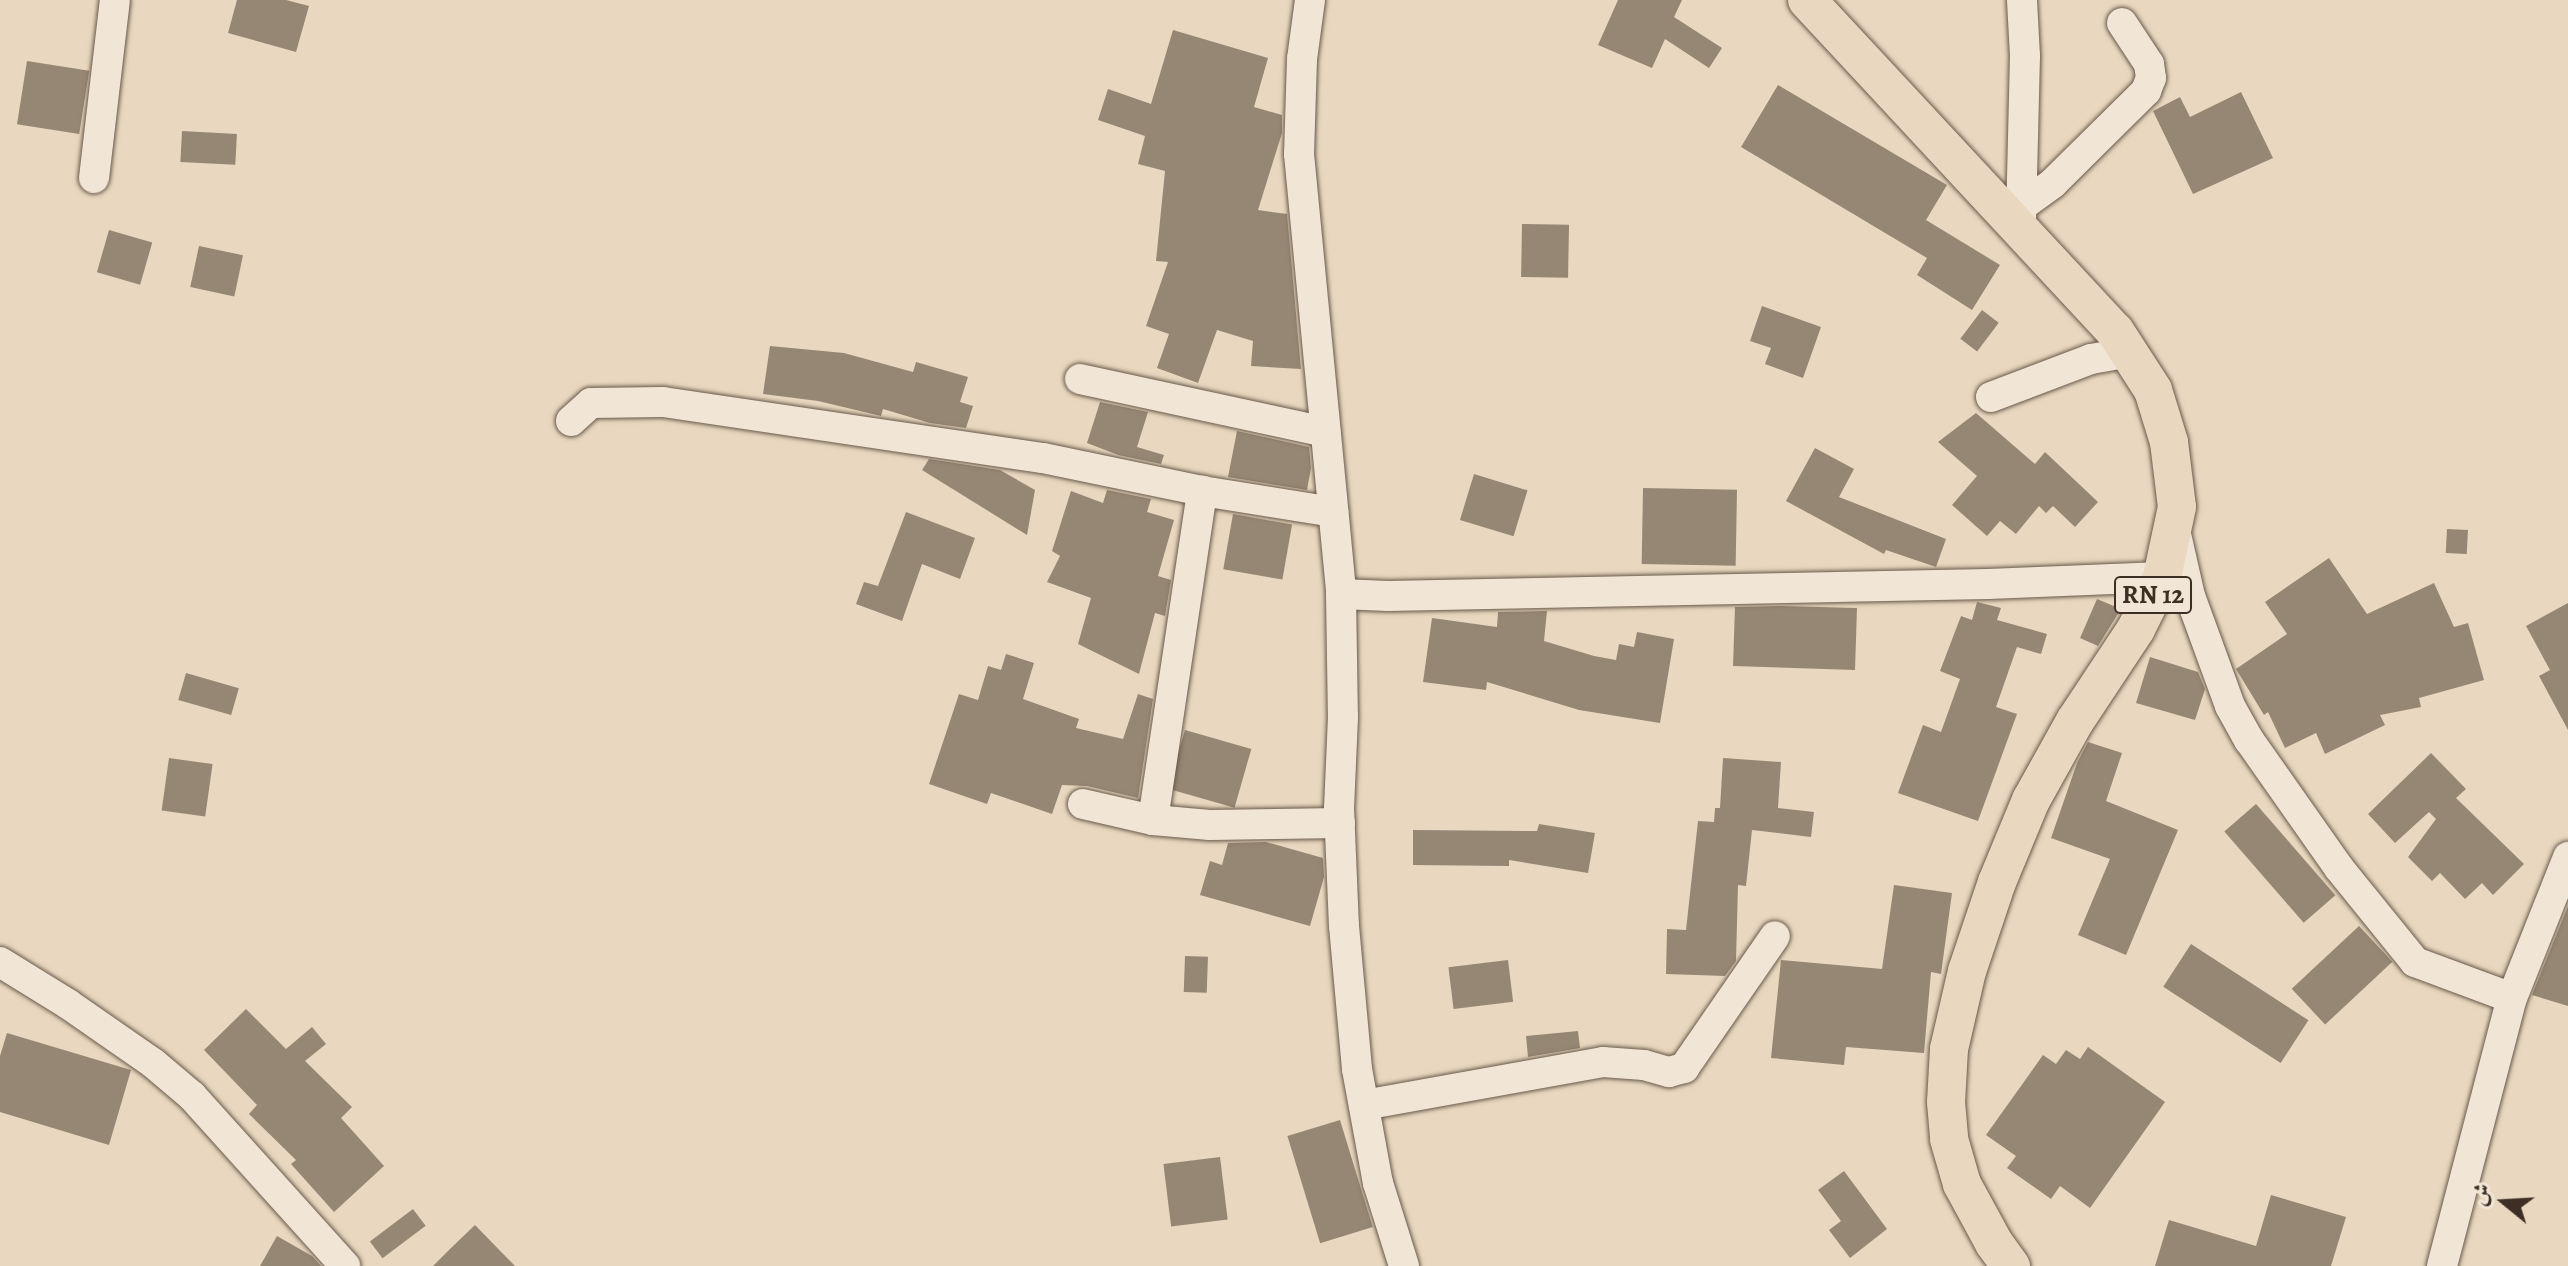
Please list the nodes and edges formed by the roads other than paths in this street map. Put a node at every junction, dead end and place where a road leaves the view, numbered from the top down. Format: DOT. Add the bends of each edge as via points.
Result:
graph roads {
  1 [pos="115,0"];
  2 [pos="1310,0"];
  3 [pos="1807,0"];
  4 [pos="2022,0"];
  5 [pos="2122,23"];
  6 [pos="94,178"];
  7 [pos="2021,215"];
  8 [pos="2130,352"];
  9 [pos="1080,379"];
  10 [pos="1991,397"];
  11 [pos="571,421"];
  12 [pos="1325,432"];
  13 [pos="1202,491"];
  14 [pos="1333,512"];
  15 [pos="2175,530"];
  16 [pos="2162,577"];
  17 [pos="1341,594"];
  18 [pos="1083,804"];
  19 [pos="1153,820"];
  20 [pos="1340,823"];
  21 [pos="2568,857"];
  22 [pos="2556,917"];
  23 [pos="1775,936"];
  24 [pos="0,962"];
  25 [pos="2512,998"];
  26 [pos="1364,1105"];
  27 [pos="345,1266"];
  28 [pos="1404,1266"];
  29 [pos="2011,1266"];
  30 [pos="2442,1266"];
  1 -- 6 [label="street"];
  2 -- 12 [label="street" via="1299,154"];
  3 -- 7 [label="main road, RN 12"];
  4 -- 7 [label="street"];
  5 -- 7 [label="street" via="2149,64 2146,91"];
  7 -- 8 [label="main road, RN 12"];
  8 -- 10 [label="street" via="2091,359"];
  8 -- 15 [label="main road, RN 12" via="2165,423 2176,488"];
  9 -- 12 [label="street"];
  11 -- 13 [label="street" via="591,403 663,402 1043,458"];
  12 -- 14 [label="street"];
  13 -- 14 [label="street"];
  13 -- 19 [label="street"];
  14 -- 17 [label="street"];
  15 -- 16 [label="main road, RN 12"];
  15 -- 25 [label="street" via="2190,596 2230,706 2339,868 2415,962"];
  16 -- 17 [label="street"];
  16 -- 29 [label="main road, RN 12" via="2031,800 1967,971 1949,1049 1949,1139 1972,1204"];
  17 -- 20 [label="street"];
  18 -- 19 [label="street"];
  19 -- 20 [label="street" via="1210,825"];
  20 -- 26 [label="street" via="1344,926"];
  21 -- 22 [label="street"];
  22 -- 25 [label="street"];
  23 -- 26 [label="street" via="1684,1068 1669,1072 1603,1062"];
  24 -- 27 [label="street" via="153,1063 192,1096"];
  25 -- 30 [label="street"];
  26 -- 28 [label="street" via="1378,1183"];
}
